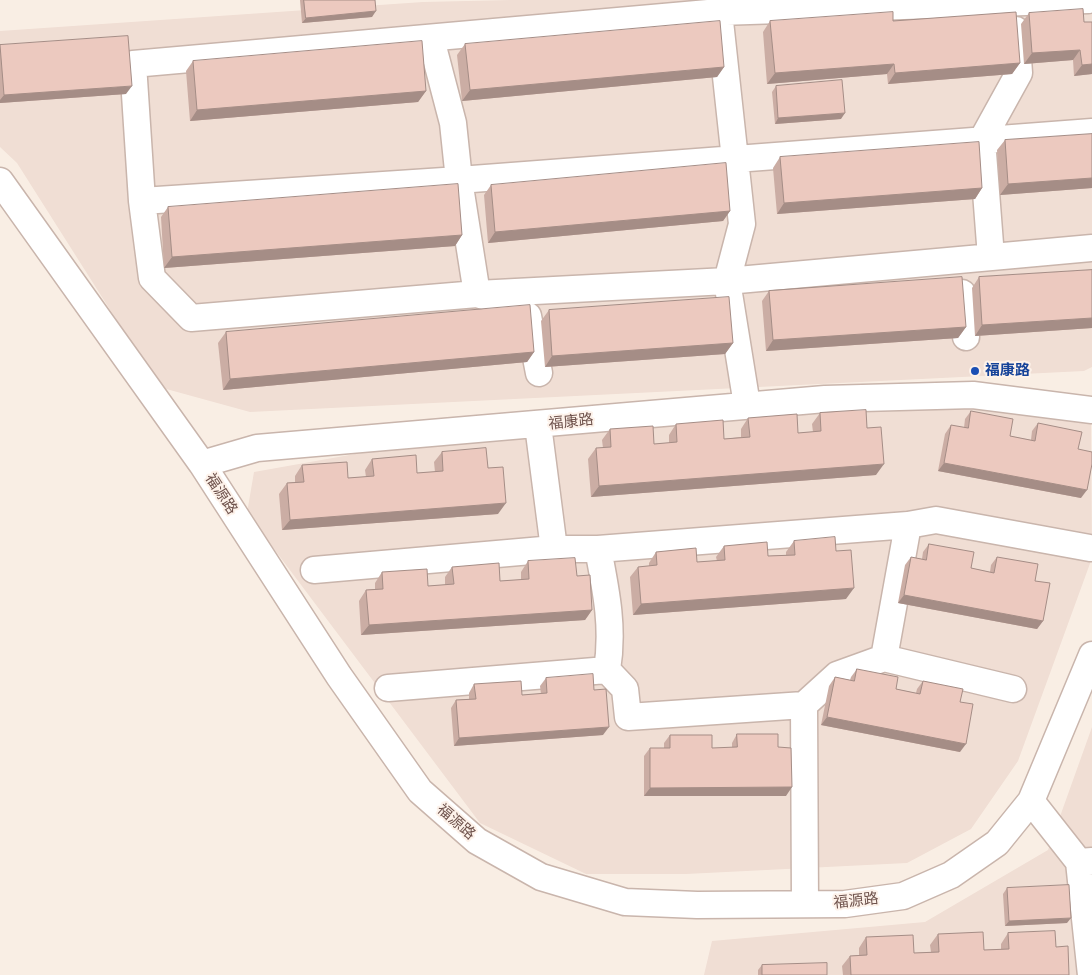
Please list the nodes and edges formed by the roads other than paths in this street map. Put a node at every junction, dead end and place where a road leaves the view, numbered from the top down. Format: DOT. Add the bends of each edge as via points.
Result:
graph roads {
  1 [pos="1088,0"];
  2 [pos="998,2"];
  3 [pos="720,12"];
  4 [pos="432,39"];
  5 [pos="1092,132"];
  6 [pos="982,140"];
  7 [pos="736,160"];
  8 [pos="459,180"];
  9 [pos="0,181"];
  10 [pos="142,201"];
  11 [pos="1092,248"];
  12 [pos="991,257"];
  13 [pos="960,260"];
  14 [pos="726,281"];
  15 [pos="477,294"];
  16 [pos="966,337"];
  17 [pos="539,373"];
  18 [pos="747,405"];
  19 [pos="1092,410"];
  20 [pos="538,425"];
  21 [pos="202,464"];
  22 [pos="908,525"];
  23 [pos="1090,548"];
  24 [pos="554,549"];
  25 [pos="598,549"];
  26 [pos="314,570"];
  27 [pos="1092,655"];
  28 [pos="884,658"];
  29 [pos="607,670"];
  30 [pos="388,688"];
  31 [pos="1012,689"];
  32 [pos="1083,698"];
  33 [pos="804,705"];
  34 [pos="1031,801"];
  35 [pos="1085,861"];
  36 [pos="805,904"];
  37 [pos="1091,975"];
  1 -- 2 [label="street"];
  2 -- 3 [label="street"];
  2 -- 6 [label="street" via="1016,24 1019,73"];
  3 -- 4 [label="street"];
  3 -- 7 [label="street"];
  4 -- 8 [label="street" via="453,123"];
  4 -- 10 [label="street" via="133,64"];
  5 -- 6 [label="street"];
  6 -- 7 [label="street"];
  6 -- 12 [label="street"];
  7 -- 8 [label="street"];
  7 -- 14 [label="street" via="742,224"];
  8 -- 10 [label="street"];
  8 -- 15 [label="street"];
  9 -- 21 [label="street, 福源路"];
  10 -- 15 [label="street" via="152,278 191,318"];
  11 -- 12 [label="street"];
  12 -- 13 [label="street"];
  13 -- 14 [label="street"];
  13 -- 16 [label="street"];
  14 -- 15 [label="street"];
  14 -- 18 [label="street"];
  15 -- 17 [label="street" via="514,305 528,316"];
  18 -- 19 [label="street, 福康路" via="973,395"];
  18 -- 20 [label="street, 福康路"];
  20 -- 21 [label="street, 福康路" via="258,448"];
  20 -- 24 [label="street"];
  21 -- 36 [label="street, 福源路" via="339,676 420,791 477,841 541,877 625,902"];
  22 -- 23 [label="street" via="936,520"];
  22 -- 25 [label="street"];
  22 -- 28 [label="street"];
  24 -- 25 [label="street"];
  24 -- 26 [label="street"];
  25 -- 29 [label="street" via="610,606"];
  27 -- 32 [label="street, 福源路"];
  28 -- 31 [label="street"];
  28 -- 33 [label="street" via="837,675"];
  29 -- 30 [label="street"];
  29 -- 33 [label="street" via="625,689 628,717"];
  32 -- 34 [label="street, 福源路"];
  33 -- 36 [label="street"];
  34 -- 35 [label="street"];
  34 -- 36 [label="street, 福源路" via="997,843 951,876 903,896 845,904"];
  35 -- 37 [label="street"];
}
